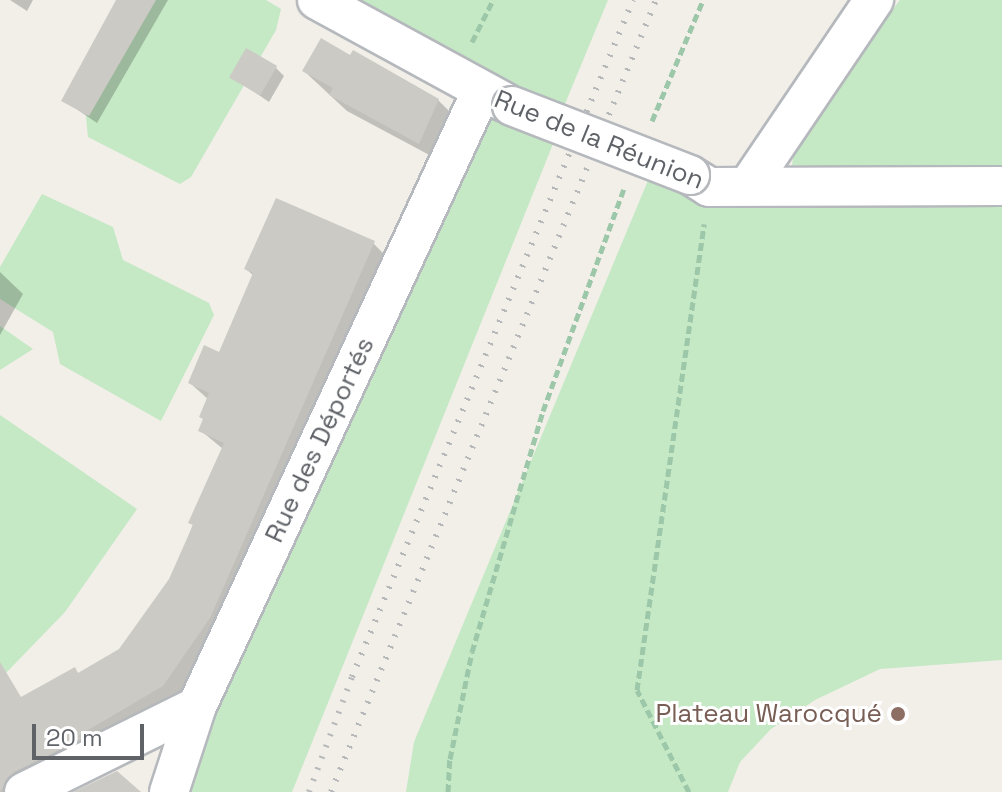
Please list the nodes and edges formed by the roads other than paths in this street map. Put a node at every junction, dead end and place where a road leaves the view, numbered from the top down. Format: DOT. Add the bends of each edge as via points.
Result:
graph roads {
  1 [pos="317,0"];
  2 [pos="874,0"];
  3 [pos="497,99"];
  4 [pos="748,186"];
  5 [pos="1002,186"];
  6 [pos="197,706"];
  7 [pos="24,792"];
  8 [pos="169,792"];
  1 -- 3 [label="street, Rue de la Réunion"];
  2 -- 4 [label="street"];
  3 -- 4 [label="street, Rue de la Réunion, bridge" via="699,181"];
  3 -- 6 [label="street, Rue des Déportés"];
  4 -- 5 [label="street, Rue de la Réunion"];
  6 -- 7 [label="street"];
  6 -- 8 [label="street, Rue des Déportés"];
}
